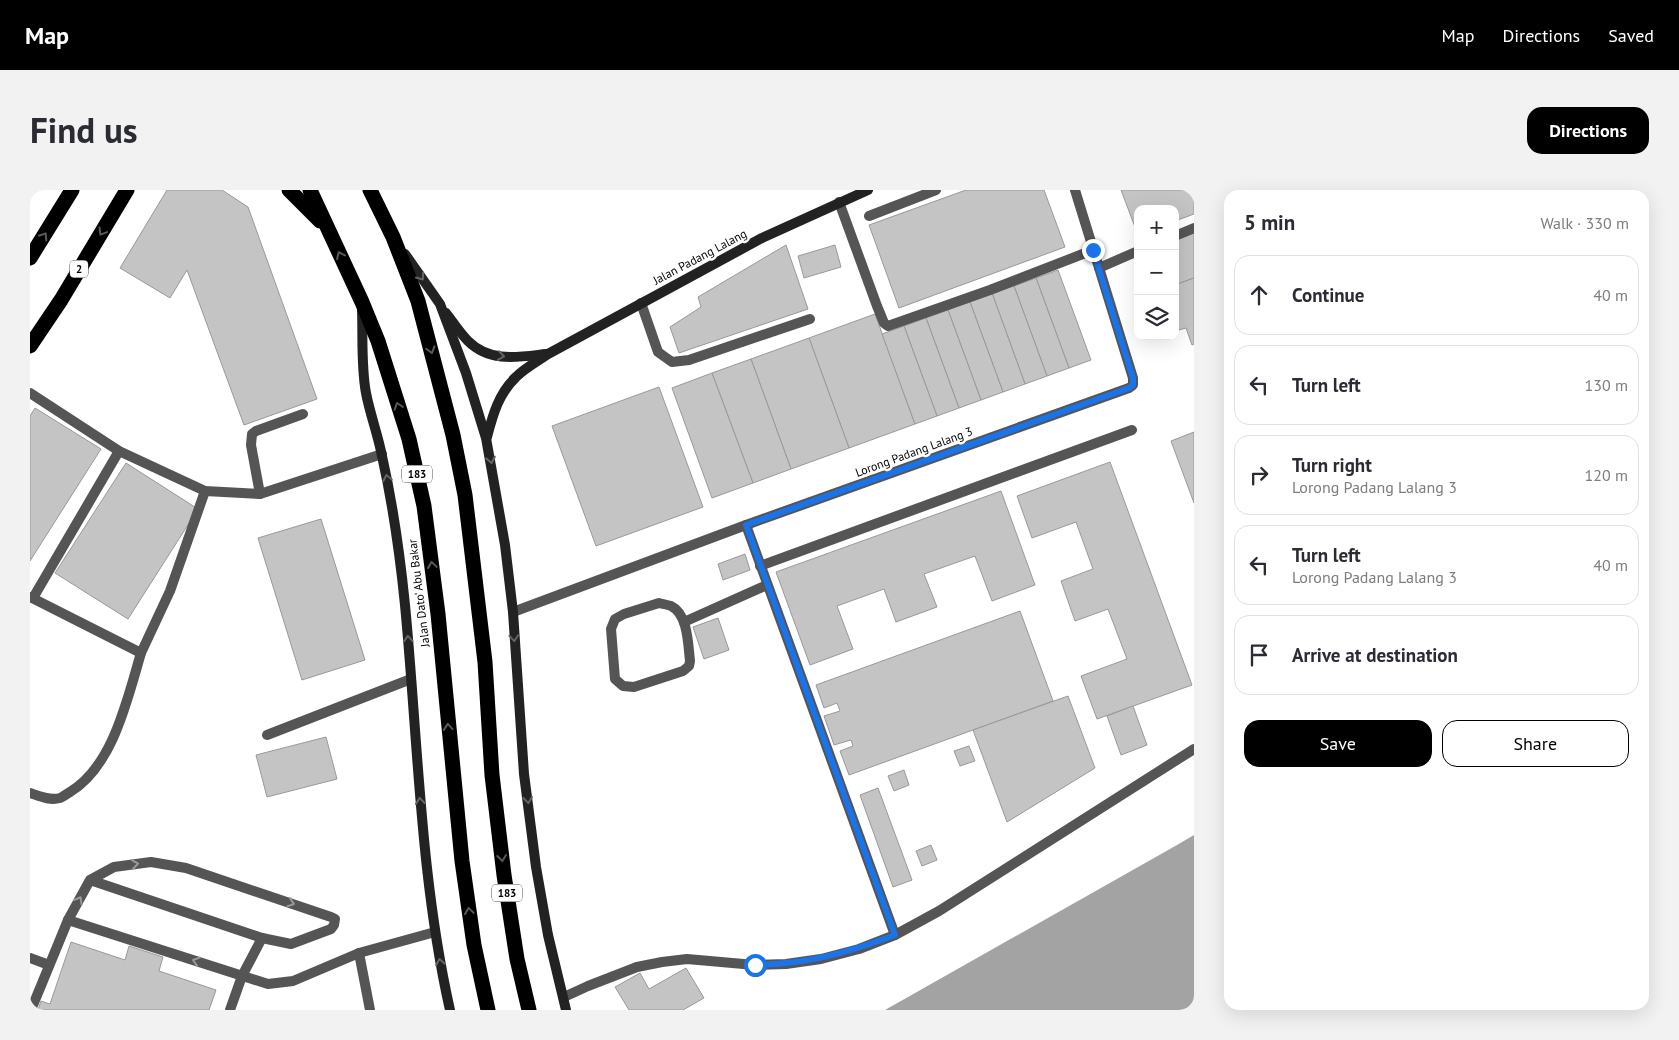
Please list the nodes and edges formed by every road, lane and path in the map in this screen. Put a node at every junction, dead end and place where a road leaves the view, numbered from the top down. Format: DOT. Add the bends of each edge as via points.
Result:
graph roads {
  1 [pos="71,190"];
  2 [pos="289,190"];
  3 [pos="310,190"];
  4 [pos="370,190"];
  5 [pos="868,190"];
  6 [pos="936,190"];
  7 [pos="1075,190"];
  8 [pos="127,191"];
  9 [pos="840,202"];
  10 [pos="869,216"];
  11 [pos="327,227"];
  12 [pos="1194,228"];
  13 [pos="1179,234"];
  14 [pos="393,236"];
  15 [pos="1093,250"];
  16 [pos="1134,254"];
  17 [pos="30,258"];
  18 [pos="1099,268"];
  19 [pos="362,302"];
  20 [pos="641,303"];
  21 [pos="440,304"];
  22 [pos="810,319"];
  23 [pos="30,346"];
  24 [pos="548,354"];
  25 [pos="30,393"];
  26 [pos="303,414"];
  27 [pos="1132,430"];
  28 [pos="486,438"];
  29 [pos="119,451"];
  30 [pos="382,454"];
  31 [pos="205,491"];
  32 [pos="260,494"];
  33 [pos="746,525"];
  34 [pos="760,566"];
  35 [pos="767,585"];
  36 [pos="31,598"];
  37 [pos="512,612"];
  38 [pos="684,622"];
  39 [pos="141,653"];
  40 [pos="411,679"];
  41 [pos="267,735"];
  42 [pos="1194,749"];
  43 [pos="30,793"];
  44 [pos="90,880"];
  45 [pos="68,920"];
  46 [pos="435,932"];
  47 [pos="895,935"];
  48 [pos="262,938"];
  49 [pos="359,953"];
  50 [pos="30,958"];
  51 [pos="49,965"];
  52 [pos="242,976"];
  53 [pos="564,997"];
  54 [pos="30,1010"];
  55 [pos="230,1010"];
  56 [pos="370,1010"];
  57 [pos="450,1010"];
  58 [pos="488,1010"];
  59 [pos="529,1010"];
  60 [pos="566,1010"];
  17 -- 1 [label="highway, one-way"];
  2 -- 11 [label="highway"];
  3 -- 11 [label="highway, Jalan Dato' Abu Bakar / 183"];
  4 -- 14 [label="highway, 183"];
  5 -- 9 [label="street, Jalan Padang Lalang"];
  6 -- 10 [label="street"];
  7 -- 15 [label="street, Lorong Padang Lalang 3"];
  8 -- 23 [label="highway, 2, one-way"];
  9 -- 15 [label="street" via="877,306 888,326"];
  9 -- 20 [label="street, Jalan Padang Lalang" via="754,242"];
  19 -- 11 [label="highway, Jalan Dato' Abu Bakar / 183, one-way"];
  12 -- 13 [label="street"];
  14 -- 21 [label="street, one-way"];
  14 -- 59 [label="highway, 183, one-way" via="418,301 465,495 485,662 492,775 504,875 517,959"];
  15 -- 18 [label="street, Lorong Padang Lalang 3"];
  16 -- 18 [label="street"];
  18 -- 33 [label="street, Lorong Padang Lalang 3" via="1133,378 1133,385 1129,388"];
  19 -- 30 [label="street" via="366,393"];
  58 -- 19 [label="highway, Jalan Dato' Abu Bakar / 183, one-way" via="474,945 462,861 424,506 409,439"];
  20 -- 22 [label="street" via="658,352 672,362 689,360"];
  20 -- 24 [label="street, Jalan Padang Lalang"];
  21 -- 24 [label="street, one-way" via="468,341 480,350 508,358"];
  21 -- 28 [label="street"];
  24 -- 28 [label="street, Jalan Padang Lalang" via="516,376 500,396"];
  25 -- 29 [label="street"];
  26 -- 32 [label="street" via="252,434"];
  27 -- 34 [label="street"];
  28 -- 37 [label="street, one-way" via="505,545"];
  29 -- 31 [label="street"];
  29 -- 36 [label="street"];
  30 -- 32 [label="street"];
  40 -- 30 [label="street, one-way" via="395,523"];
  31 -- 32 [label="street"];
  31 -- 39 [label="street" via="170,591"];
  33 -- 34 [label="street"];
  33 -- 37 [label="street, Lorong Padang Lalang 3"];
  34 -- 35 [label="street"];
  35 -- 38 [label="street"];
  35 -- 47 [label="street"];
  36 -- 39 [label="street"];
  37 -- 53 [label="street, one-way" via="524,774 536,867 548,936"];
  38 -- 38 [label="street" via="690,661 683,671 634,687 623,686 615,679 611,629 615,619 660,603 679,612"];
  39 -- 43 [label="street" via="106,755 82,785 60,799"];
  40 -- 41 [label="street"];
  46 -- 40 [label="street, one-way" via="418,782"];
  42 -- 47 [label="street" via="939,911"];
  45 -- 44 [label="street, one-way"];
  44 -- 48 [label="street"];
  44 -- 48 [label="street, one-way" via="114,867 150,862 186,868 335,920 331,929 291,944"];
  45 -- 51 [label="street"];
  52 -- 45 [label="street, one-way"];
  46 -- 49 [label="street"];
  57 -- 46 [label="street, one-way"];
  47 -- 53 [label="street" via="821,959 786,964 755,965 687,959 637,967"];
  48 -- 52 [label="street"];
  49 -- 52 [label="street" via="293,981 268,984"];
  49 -- 56 [label="street"];
  50 -- 51 [label="street"];
  51 -- 54 [label="street"];
  52 -- 55 [label="street"];
  53 -- 60 [label="street"];
}
